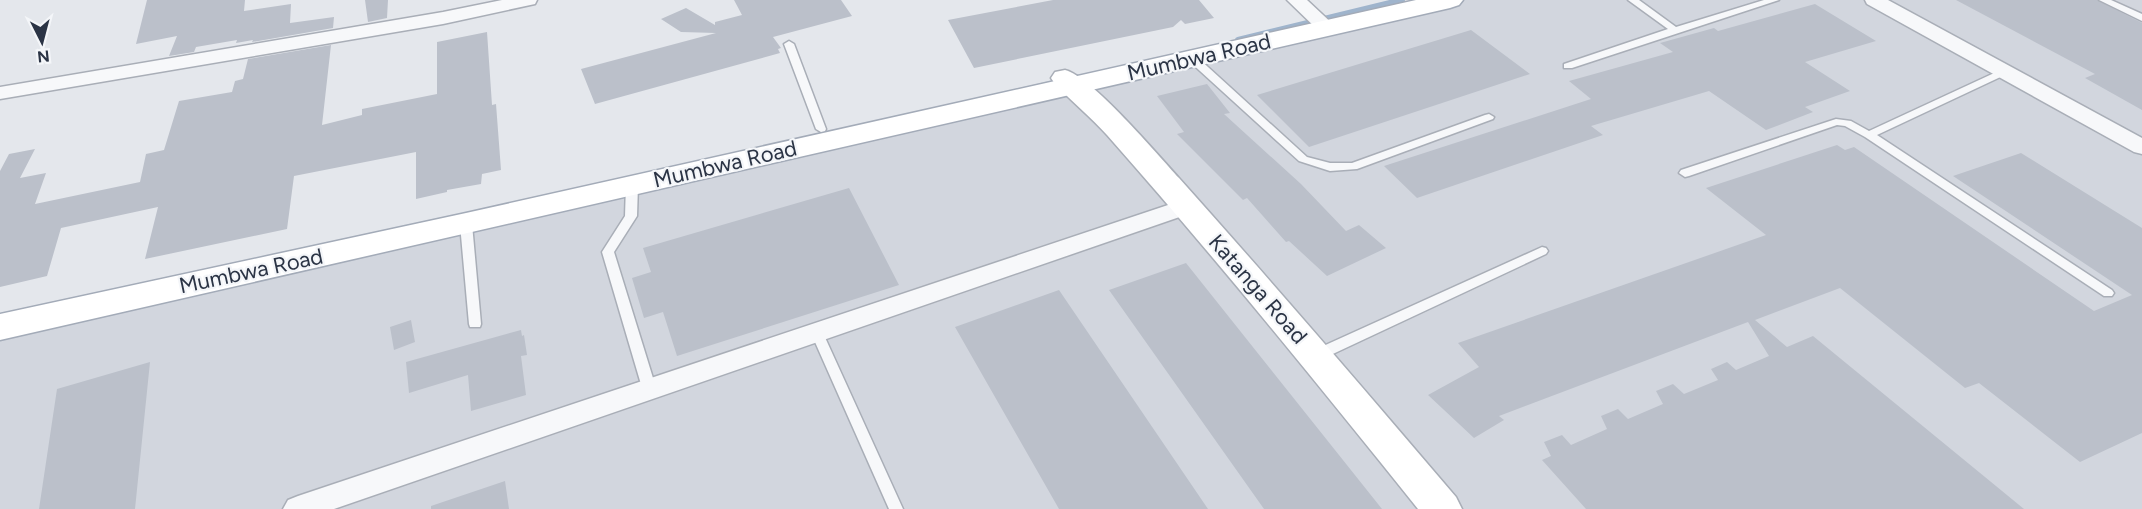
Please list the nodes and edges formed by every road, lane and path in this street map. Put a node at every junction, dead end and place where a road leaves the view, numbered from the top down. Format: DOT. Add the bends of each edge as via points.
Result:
graph roads {
  1 [pos="528,0"];
  2 [pos="1400,0"];
  3 [pos="1450,0"];
  4 [pos="1633,0"];
  5 [pos="1774,0"];
  6 [pos="1874,0"];
  7 [pos="2104,0"];
  8 [pos="1313,16"];
  9 [pos="2142,18"];
  10 [pos="1675,30"];
  11 [pos="789,44"];
  12 [pos="1193,59"];
  13 [pos="1568,66"];
  14 [pos="2005,71"];
  15 [pos="1069,82"];
  16 [pos="0,93"];
  17 [pos="1489,117"];
  18 [pos="821,129"];
  19 [pos="1869,135"];
  20 [pos="2142,147"];
  21 [pos="1685,173"];
  22 [pos="632,185"];
  23 [pos="1186,207"];
  24 [pos="466,224"];
  25 [pos="1542,251"];
  26 [pos="2108,293"];
  27 [pos="0,312"];
  28 [pos="476,324"];
  29 [pos="0,327"];
  30 [pos="817,333"];
  31 [pos="1316,356"];
  32 [pos="650,391"];
  33 [pos="298,509"];
  34 [pos="896,509"];
  35 [pos="1442,509"];
  1 -- 16 [label="street"];
  2 -- 8 [label="main road, Mumbwa Road"];
  3 -- 8 [label="main road, Mumbwa Road"];
  4 -- 10 [label="lane"];
  5 -- 10 [label="lane"];
  6 -- 14 [label="street"];
  7 -- 9 [label="lane"];
  8 -- 12 [label="main road, Mumbwa Road"];
  8 -- 15 [label="main road, Mumbwa Road"];
  10 -- 13 [label="lane"];
  11 -- 18 [label="lane"];
  12 -- 15 [label="main road, Mumbwa Road"];
  12 -- 17 [label="lane" via="1303,159 1330,167 1353,166"];
  14 -- 19 [label="lane"];
  14 -- 20 [label="street"];
  15 -- 18 [label="main road, Mumbwa Road"];
  15 -- 22 [label="main road, Mumbwa Road"];
  15 -- 23 [label="main road, Katanga Road"];
  18 -- 27 [label="main road, Mumbwa Road"];
  19 -- 21 [label="lane" via="1847,123 1836,122"];
  19 -- 26 [label="lane"];
  22 -- 24 [label="main road, Mumbwa Road"];
  22 -- 32 [label="lane" via="631,216 608,252"];
  23 -- 30 [label="street"];
  23 -- 31 [label="main road, Katanga Road"];
  24 -- 28 [label="lane"];
  24 -- 29 [label="main road, Mumbwa Road"];
  25 -- 31 [label="lane"];
  30 -- 32 [label="street"];
  30 -- 34 [label="lane"];
  31 -- 35 [label="main road, Katanga Road"];
  32 -- 33 [label="street"];
}
